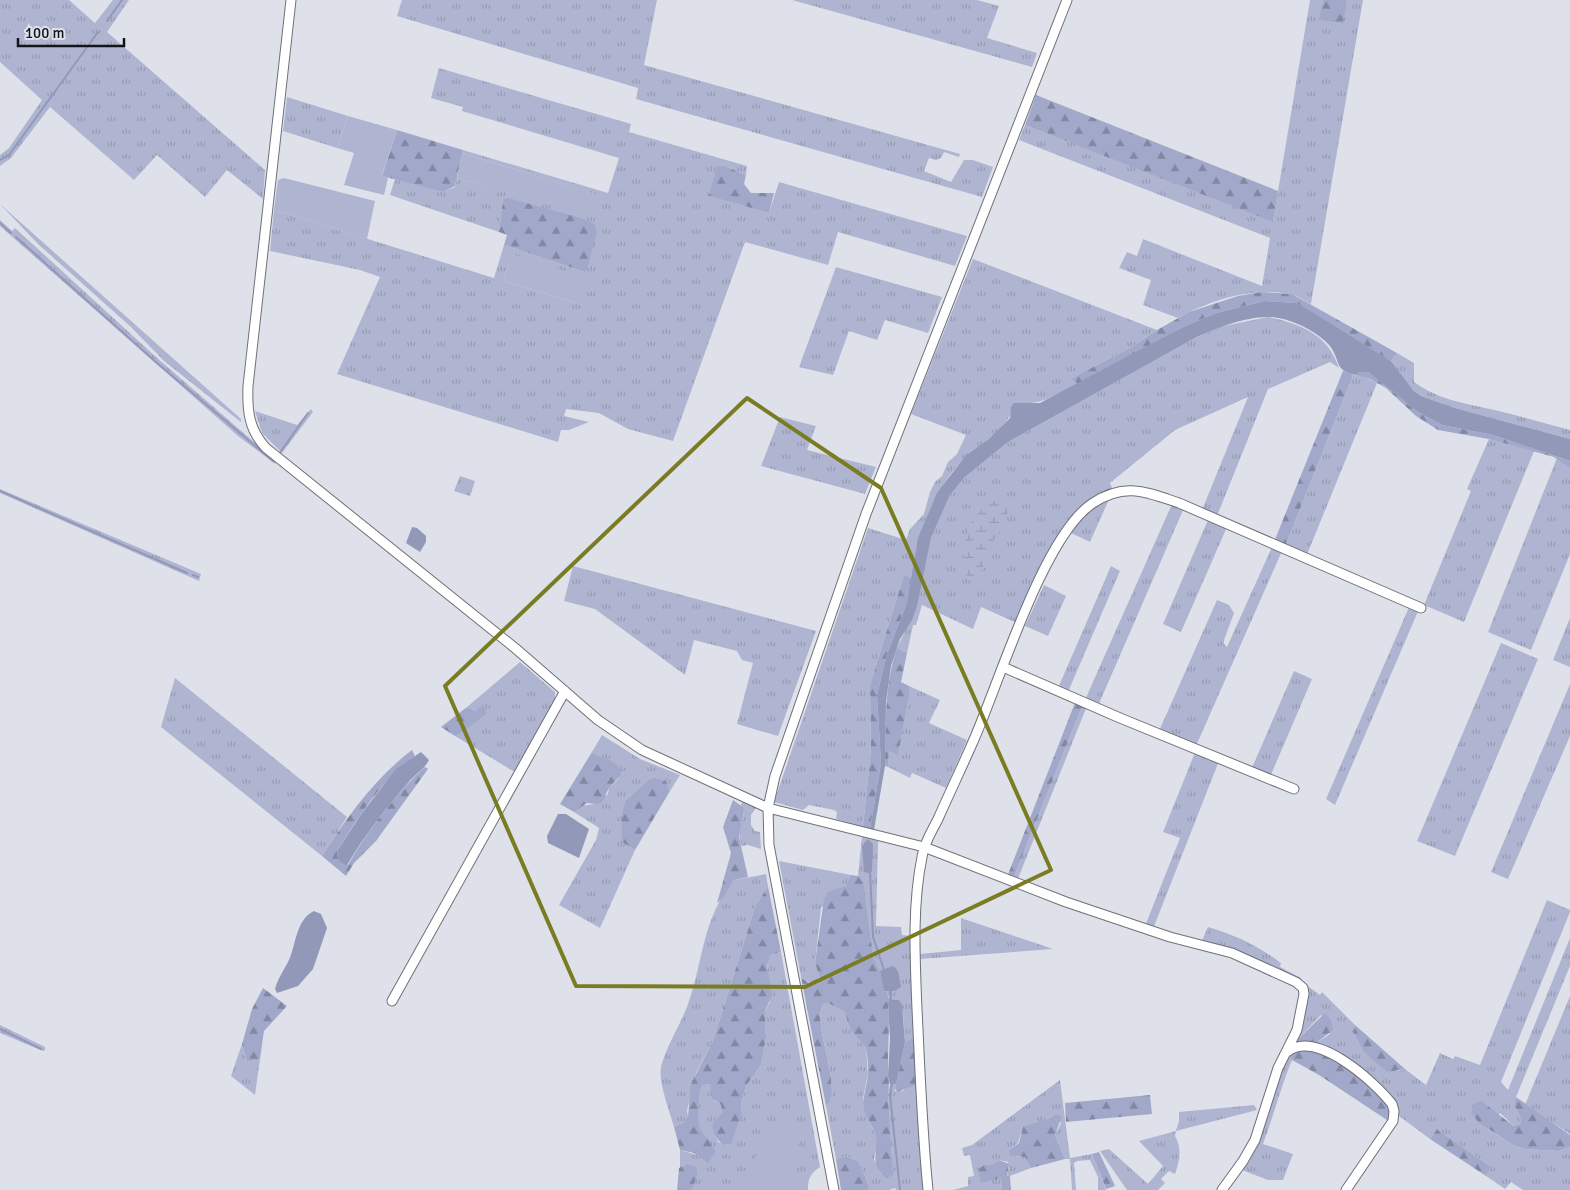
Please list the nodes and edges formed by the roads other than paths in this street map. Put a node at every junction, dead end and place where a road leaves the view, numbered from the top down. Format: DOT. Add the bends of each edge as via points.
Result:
graph roads {
  1 [pos="292,0"];
  2 [pos="1067,0"];
  3 [pos="1421,608"];
  4 [pos="1003,666"];
  5 [pos="565,691"];
  6 [pos="1294,790"];
  7 [pos="768,808"];
  8 [pos="924,847"];
  9 [pos="392,1001"];
  10 [pos="1286,1052"];
  11 [pos="834,1190"];
  12 [pos="928,1190"];
  13 [pos="1222,1190"];
  14 [pos="1346,1190"];
  1 -- 5 [label="street" via="248,386 251,426 266,448"];
  2 -- 7 [label="street" via="866,514 775,776"];
  3 -- 4 [label="street" via="1179,503 1128,489 1092,503 1068,528 1045,569"];
  4 -- 6 [label="street"];
  4 -- 8 [label="street" via="973,743"];
  5 -- 7 [label="street" via="627,742"];
  5 -- 9 [label="street"];
  7 -- 8 [label="street"];
  7 -- 11 [label="street" via="769,845"];
  8 -- 10 [label="street" via="1039,893 1170,937 1232,953 1289,978 1303,988 1304,994 1297,1030"];
  8 -- 12 [label="street" via="916,905 916,961 922,1130"];
  10 -- 13 [label="street" via="1272,1084 1255,1140"];
  10 -- 14 [label="street" via="1295,1047 1322,1048 1351,1066 1392,1104 1393,1121"];
}
